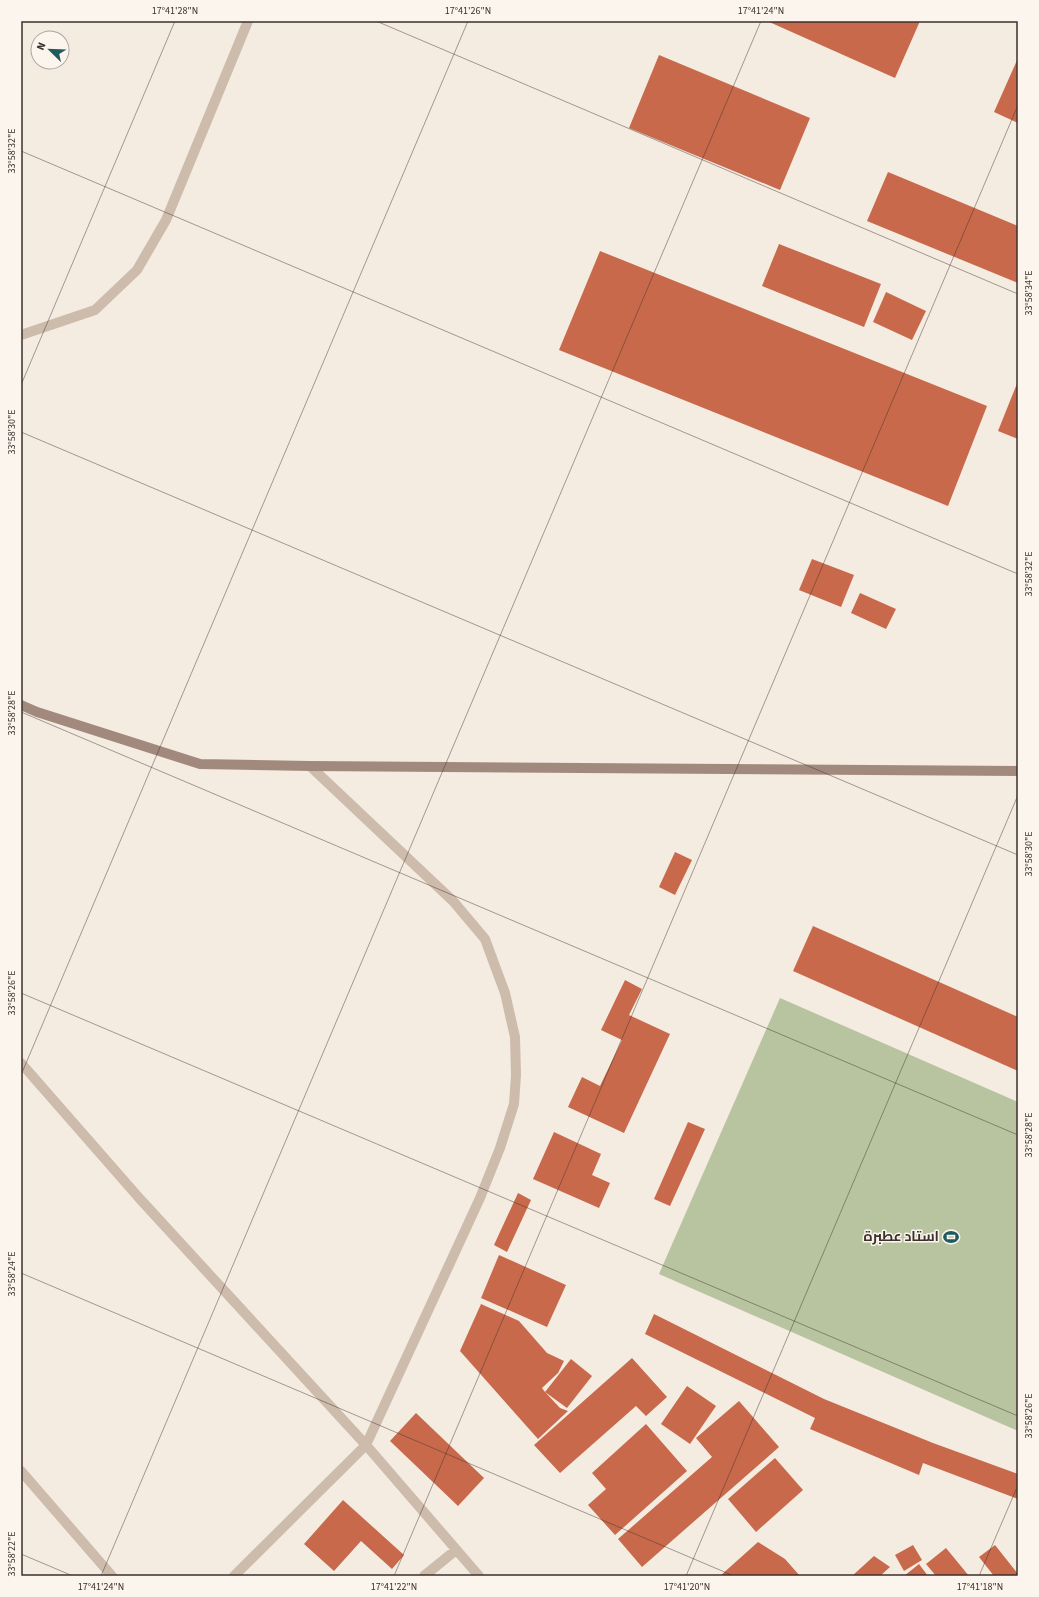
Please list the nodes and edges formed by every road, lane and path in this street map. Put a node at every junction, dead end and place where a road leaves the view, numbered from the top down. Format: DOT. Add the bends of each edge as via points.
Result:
graph roads {
  1 [pos="248,21"];
  2 [pos="21,335"];
  3 [pos="21,705"];
  4 [pos="310,766"];
  5 [pos="1018,771"];
  6 [pos="21,1064"];
  7 [pos="366,1445"];
  8 [pos="21,1471"];
  9 [pos="456,1550"];
  10 [pos="112,1576"];
  11 [pos="234,1576"];
  12 [pos="424,1576"];
  13 [pos="479,1576"];
  1 -- 2 [label="street" via="166,220 137,270 96,310"];
  3 -- 4 [label="street" via="200,764"];
  4 -- 5 [label="street"];
  4 -- 7 [label="street" via="453,901 486,939 505,994 515,1037 514,1104 500,1148 480,1198"];
  6 -- 7 [label="street"];
  7 -- 9 [label="street"];
  7 -- 11 [label="street"];
  8 -- 10 [label="street"];
  9 -- 12 [label="street"];
  9 -- 13 [label="street"];
}
